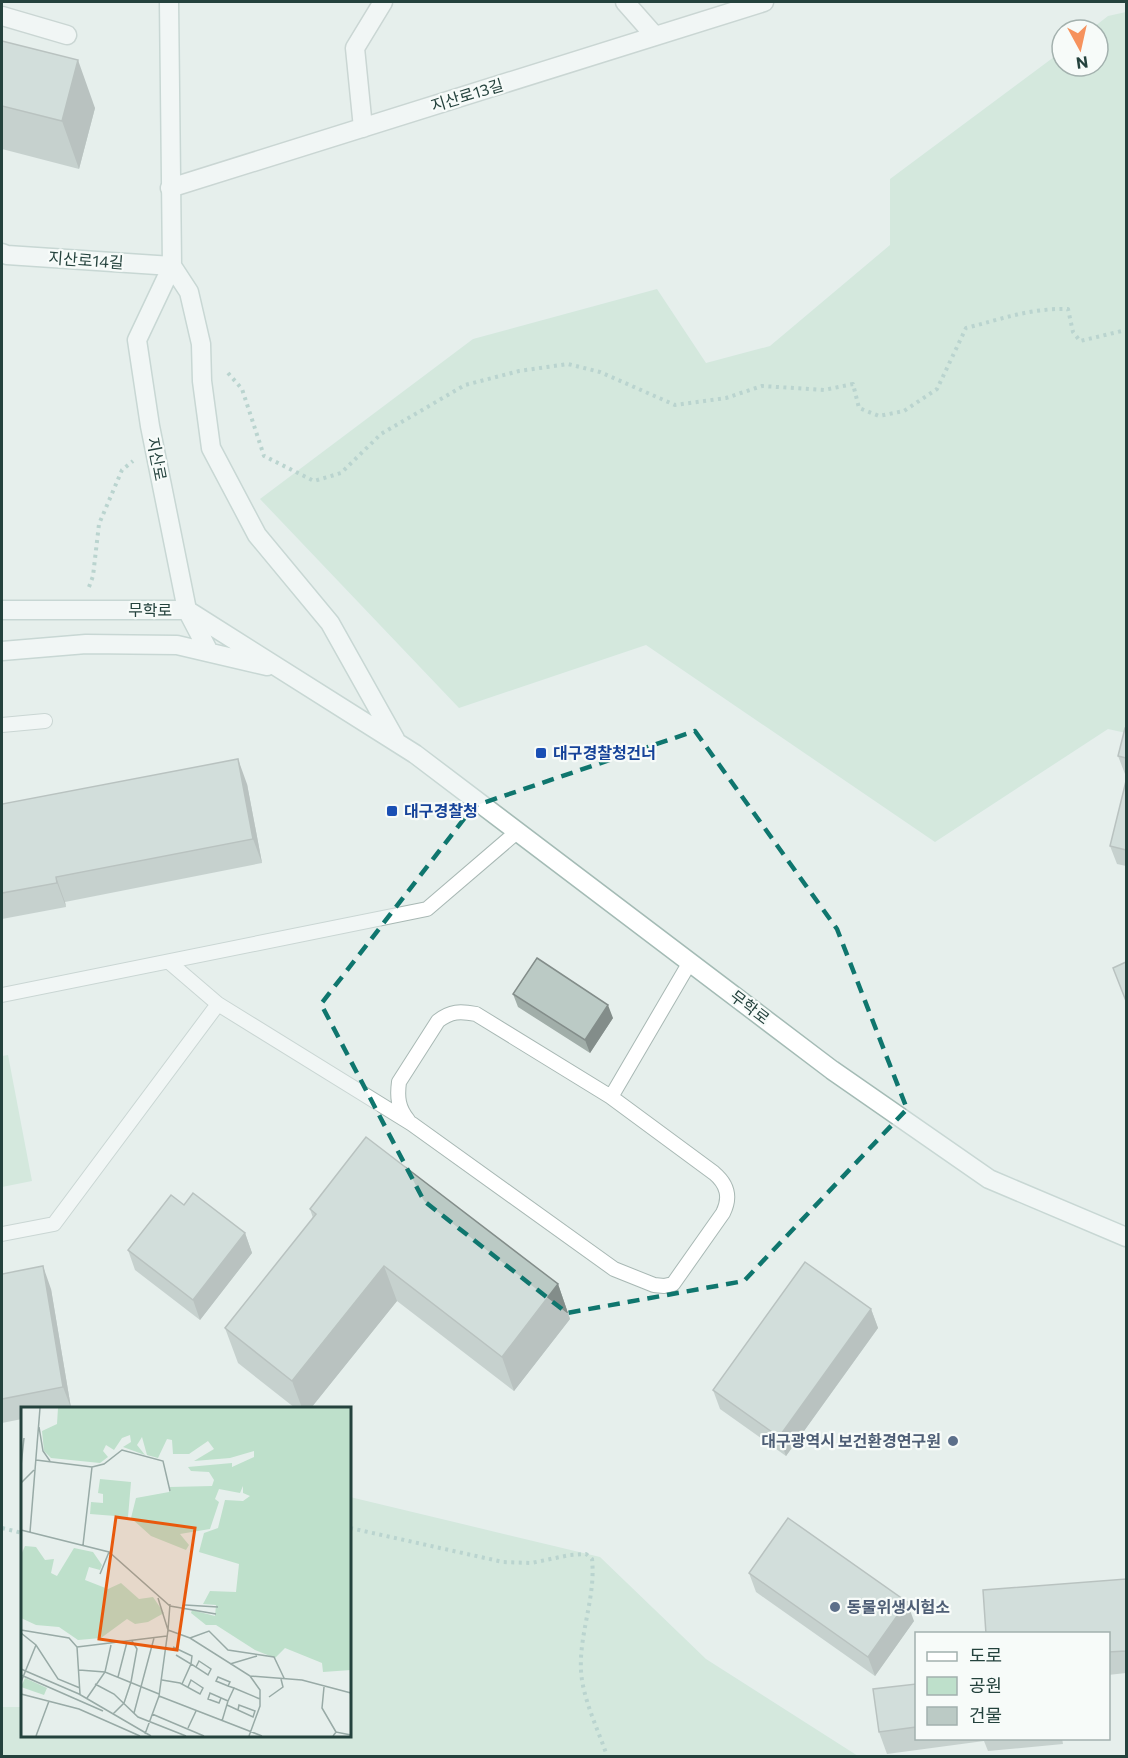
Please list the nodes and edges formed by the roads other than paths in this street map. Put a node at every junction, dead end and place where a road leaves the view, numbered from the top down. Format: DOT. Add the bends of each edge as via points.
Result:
graph roads {
  1 [pos="169,2"];
  2 [pos="384,2"];
  3 [pos="625,2"];
  4 [pos="764,2"];
  5 [pos="734,6"];
  6 [pos="2,16"];
  7 [pos="67,35"];
  8 [pos="655,36"];
  9 [pos="363,128"];
  10 [pos="170,188"];
  11 [pos="2,253"];
  12 [pos="172,266"];
  13 [pos="2,610"];
  14 [pos="187,610"];
  15 [pos="2,651"];
  16 [pos="209,652"];
  17 [pos="281,669"];
  18 [pos="45,721"];
  19 [pos="2,725"];
  20 [pos="396,741"];
  21 [pos="519,831"];
  22 [pos="169,962"];
  23 [pos="690,962"];
  24 [pos="2,995"];
  25 [pos="218,1004"];
  26 [pos="611,1097"];
  27 [pos="412,1124"];
  28 [pos="2,1234"];
  29 [pos="1126,1237"];
  1 -- 10 [label="main road, 지산로"];
  2 -- 9 [label="main road" via="355,48"];
  3 -- 8 [label="main road"];
  4 -- 5 [label="main road, 지산로13길"];
  5 -- 8 [label="main road, 지산로13길"];
  6 -- 7 [label="main road"];
  8 -- 9 [label="main road, 지산로13길"];
  9 -- 10 [label="main road, 지산로13길"];
  10 -- 12 [label="main road, 지산로"];
  11 -- 12 [label="main road, 지산로14길"];
  12 -- 14 [label="main road, 지산로" via="137,340"];
  12 -- 20 [label="main road, 무학로" via="189,292 201,344 211,448 257,536 330,623"];
  13 -- 14 [label="main road, 무학로"];
  14 -- 16 [label="main road, 지산로"];
  14 -- 17 [label="main road, 무학로"];
  15 -- 16 [label="main road, 무학로" via="86,644 177,645"];
  16 -- 17 [label="main road, 무학로"];
  17 -- 20 [label="main road, 무학로"];
  18 -- 19 [label="lane"];
  20 -- 21 [label="main road, 무학로"];
  21 -- 22 [label="lane" via="427,909"];
  21 -- 23 [label="main road, 무학로"];
  22 -- 24 [label="lane"];
  22 -- 25 [label="lane"];
  23 -- 26 [label="lane"];
  23 -- 29 [label="main road, 무학로" via="832,1070 989,1179"];
  25 -- 27 [label="lane"];
  25 -- 28 [label="lane" via="54,1224"];
  26 -- 27 [label="lane" via="476,1014 460,1011 438,1021 399,1082 399,1104"];
  26 -- 27 [label="lane" via="714,1173 728,1193 723,1213 673,1284 654,1285 614,1269"];
}
